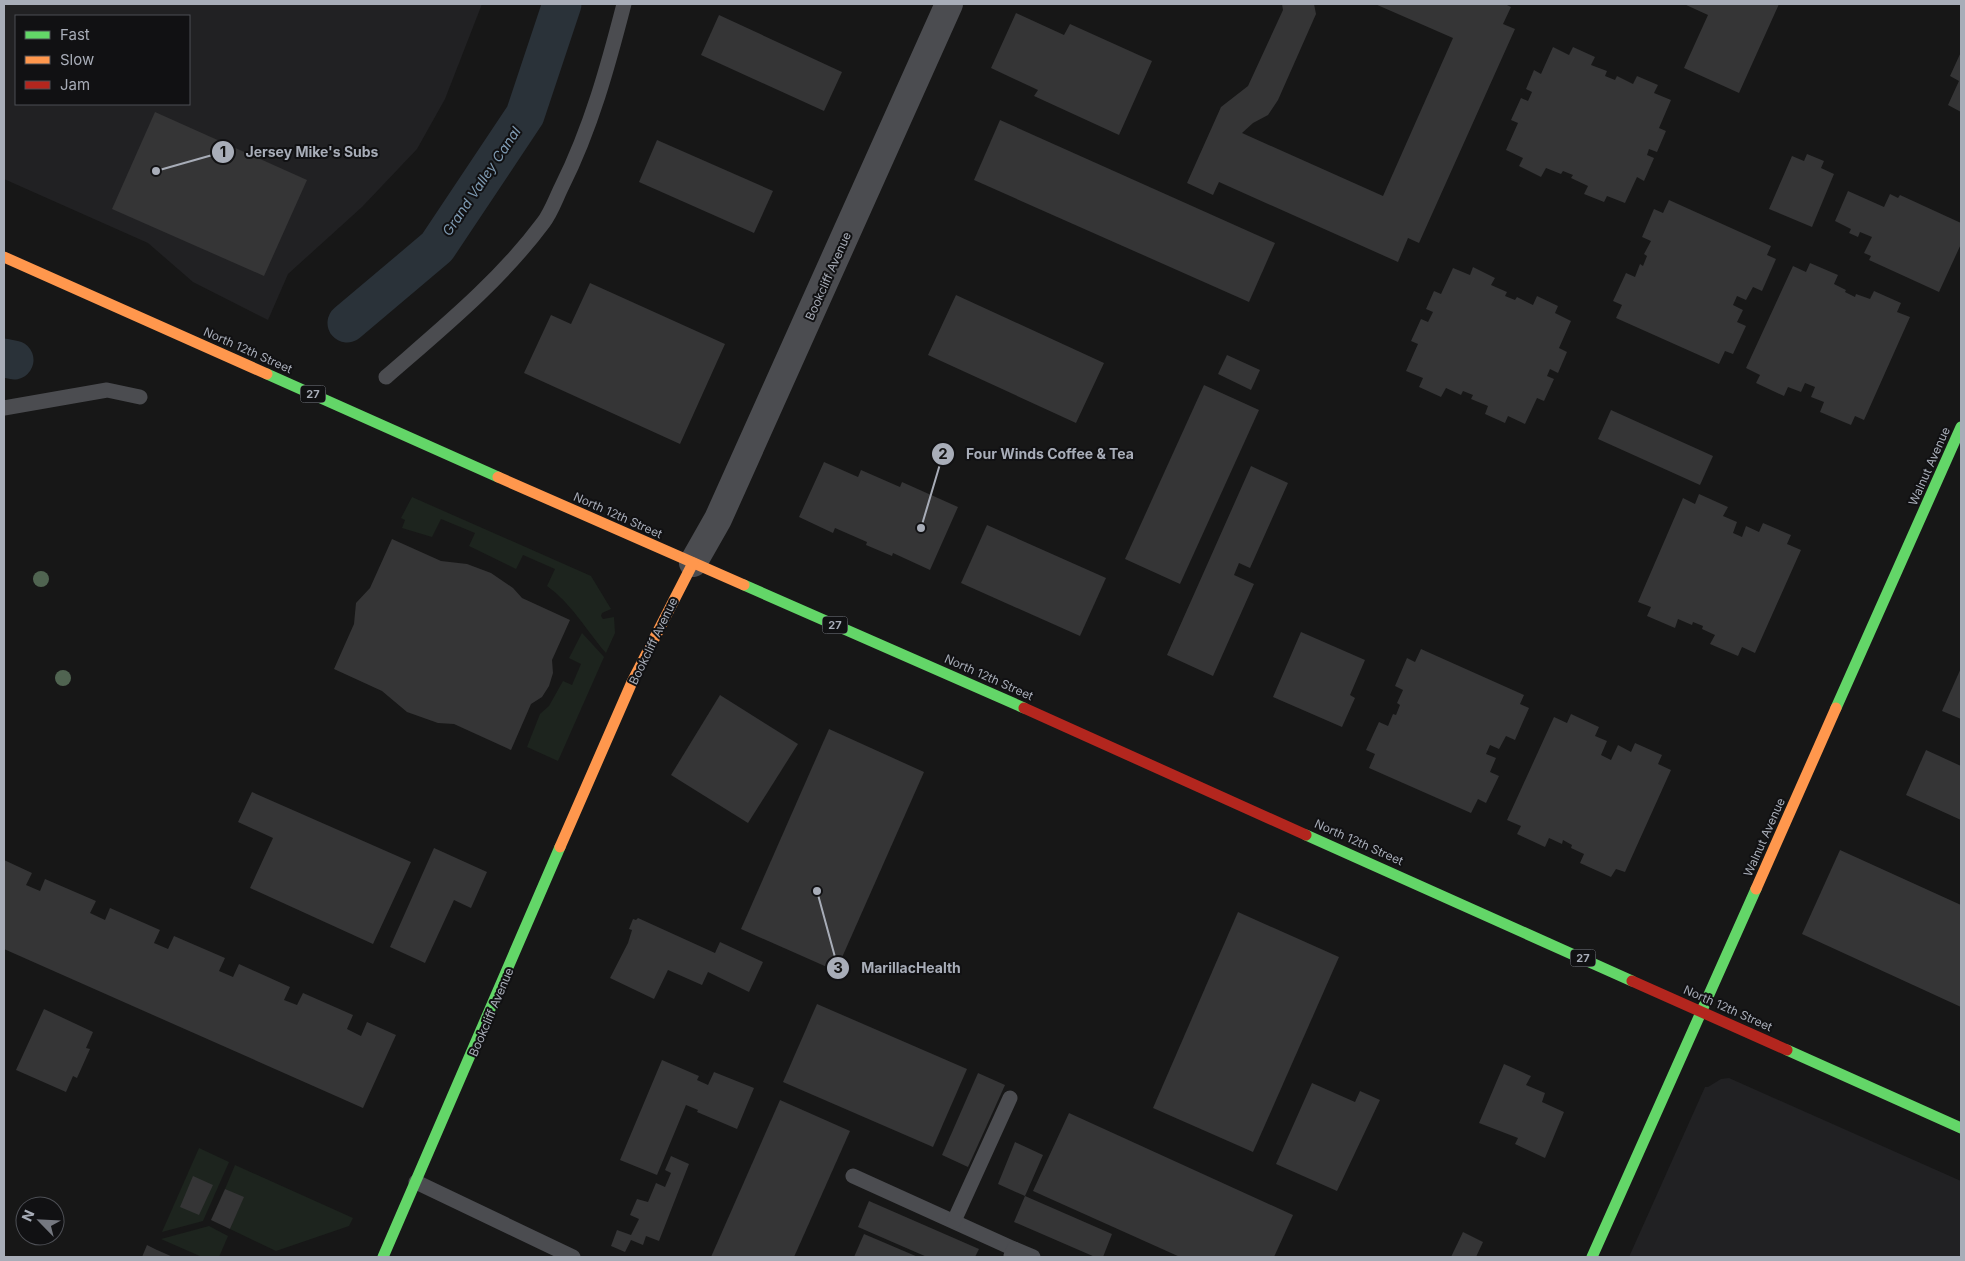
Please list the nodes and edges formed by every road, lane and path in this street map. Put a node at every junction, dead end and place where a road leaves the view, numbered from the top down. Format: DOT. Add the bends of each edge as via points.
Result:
graph roads {
  1 [pos="624,4"];
  2 [pos="949,4"];
  3 [pos="4,256"];
  4 [pos="386,377"];
  5 [pos="140,397"];
  6 [pos="4,408"];
  7 [pos="1961,427"];
  8 [pos="693,563"];
  9 [pos="1702,1012"];
  10 [pos="1010,1098"];
  11 [pos="1960,1123"];
  12 [pos="854,1176"];
  13 [pos="416,1182"];
  14 [pos="954,1221"];
  15 [pos="1012,1253"];
  16 [pos="382,1257"];
  17 [pos="573,1257"];
  18 [pos="1033,1257"];
  19 [pos="1592,1257"];
  1 -- 4 [label="lane" via="606,72 578,154 544,222 503,270"];
  2 -- 8 [label="street, Bookcliff Avenue" via="718,519"];
  3 -- 8 [label="main road, North 12th Street / 27"];
  5 -- 6 [label="lane" via="107,390"];
  7 -- 9 [label="main road, Walnut Avenue"];
  8 -- 9 [label="main road, North 12th Street / 27"];
  8 -- 13 [label="main road, Bookcliff Avenue" via="662,617 592,772"];
  9 -- 11 [label="main road, North 12th Street / 27"];
  9 -- 19 [label="main road, Walnut Avenue"];
  10 -- 14 [label="lane"];
  12 -- 14 [label="lane"];
  13 -- 16 [label="main road, Bookcliff Avenue"];
  13 -- 17 [label="lane"];
  14 -- 15 [label="lane"];
  15 -- 18 [label="lane"];
}
